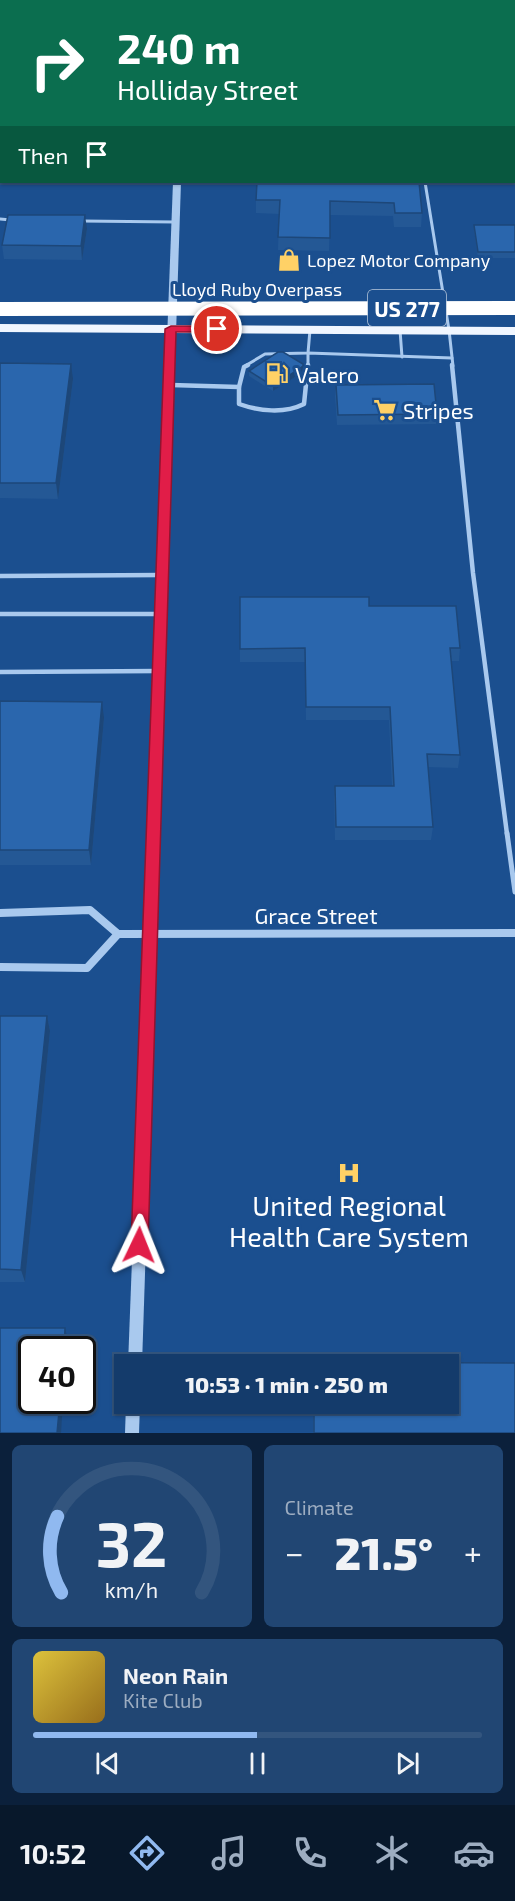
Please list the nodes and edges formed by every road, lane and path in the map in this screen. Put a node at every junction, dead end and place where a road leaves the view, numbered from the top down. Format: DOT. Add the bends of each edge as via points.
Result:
graph roads {
  1 [pos="177,183"];
  2 [pos="425,183"];
  3 [pos="0,219"];
  4 [pos="22,220"];
  5 [pos="79,221"];
  6 [pos="176,222"];
  7 [pos="515,308"];
  8 [pos="0,309"];
  9 [pos="0,328"];
  10 [pos="171,329"];
  11 [pos="310,330"];
  12 [pos="400,330"];
  13 [pos="449,330"];
  14 [pos="515,331"];
  15 [pos="308,353"];
  16 [pos="402,357"];
  17 [pos="452,358"];
  18 [pos="168,385"];
  19 [pos="239,387"];
  20 [pos="0,576"];
  21 [pos="163,576"];
  22 [pos="0,614"];
  23 [pos="161,614"];
  24 [pos="160,671"];
  25 [pos="0,672"];
  26 [pos="515,892"];
  27 [pos="0,913"];
  28 [pos="515,933"];
  29 [pos="118,934"];
  30 [pos="151,934"];
  31 [pos="0,967"];
  32 [pos="135,1354"];
  33 [pos="133,1414"];
  34 [pos="132,1433"];
  1 -- 6 [label="street"];
  2 -- 13 [label="lane"];
  3 -- 4 [label="lane"];
  5 -- 6 [label="lane"];
  6 -- 10 [label="street"];
  7 -- 8 [label="highway, Lloyd Ruby Overpass / US 277, bridge"];
  9 -- 10 [label="main road"];
  10 -- 11 [label="main road"];
  10 -- 18 [label="street"];
  11 -- 12 [label="main road"];
  11 -- 15 [label="lane"];
  12 -- 13 [label="main road"];
  12 -- 16 [label="lane"];
  13 -- 14 [label="main road"];
  13 -- 17 [label="lane"];
  15 -- 16 [label="lane"];
  15 -- 19 [label="lane" via="265,354 244,367"];
  15 -- 19 [label="lane" via="304,404 297,409 251,410 239,404"];
  16 -- 17 [label="lane"];
  17 -- 26 [label="lane" via="473,573"];
  18 -- 19 [label="lane"];
  18 -- 21 [label="street"];
  20 -- 21 [label="lane"];
  21 -- 23 [label="street"];
  22 -- 23 [label="lane"];
  23 -- 24 [label="street"];
  24 -- 25 [label="lane"];
  24 -- 30 [label="street"];
  27 -- 29 [label="street" via="90,910"];
  28 -- 30 [label="street, Grace Street"];
  29 -- 30 [label="street, Grace Street"];
  29 -- 31 [label="street" via="87,968"];
  30 -- 32 [label="street"];
  33 -- 34 [label="street"];
}
